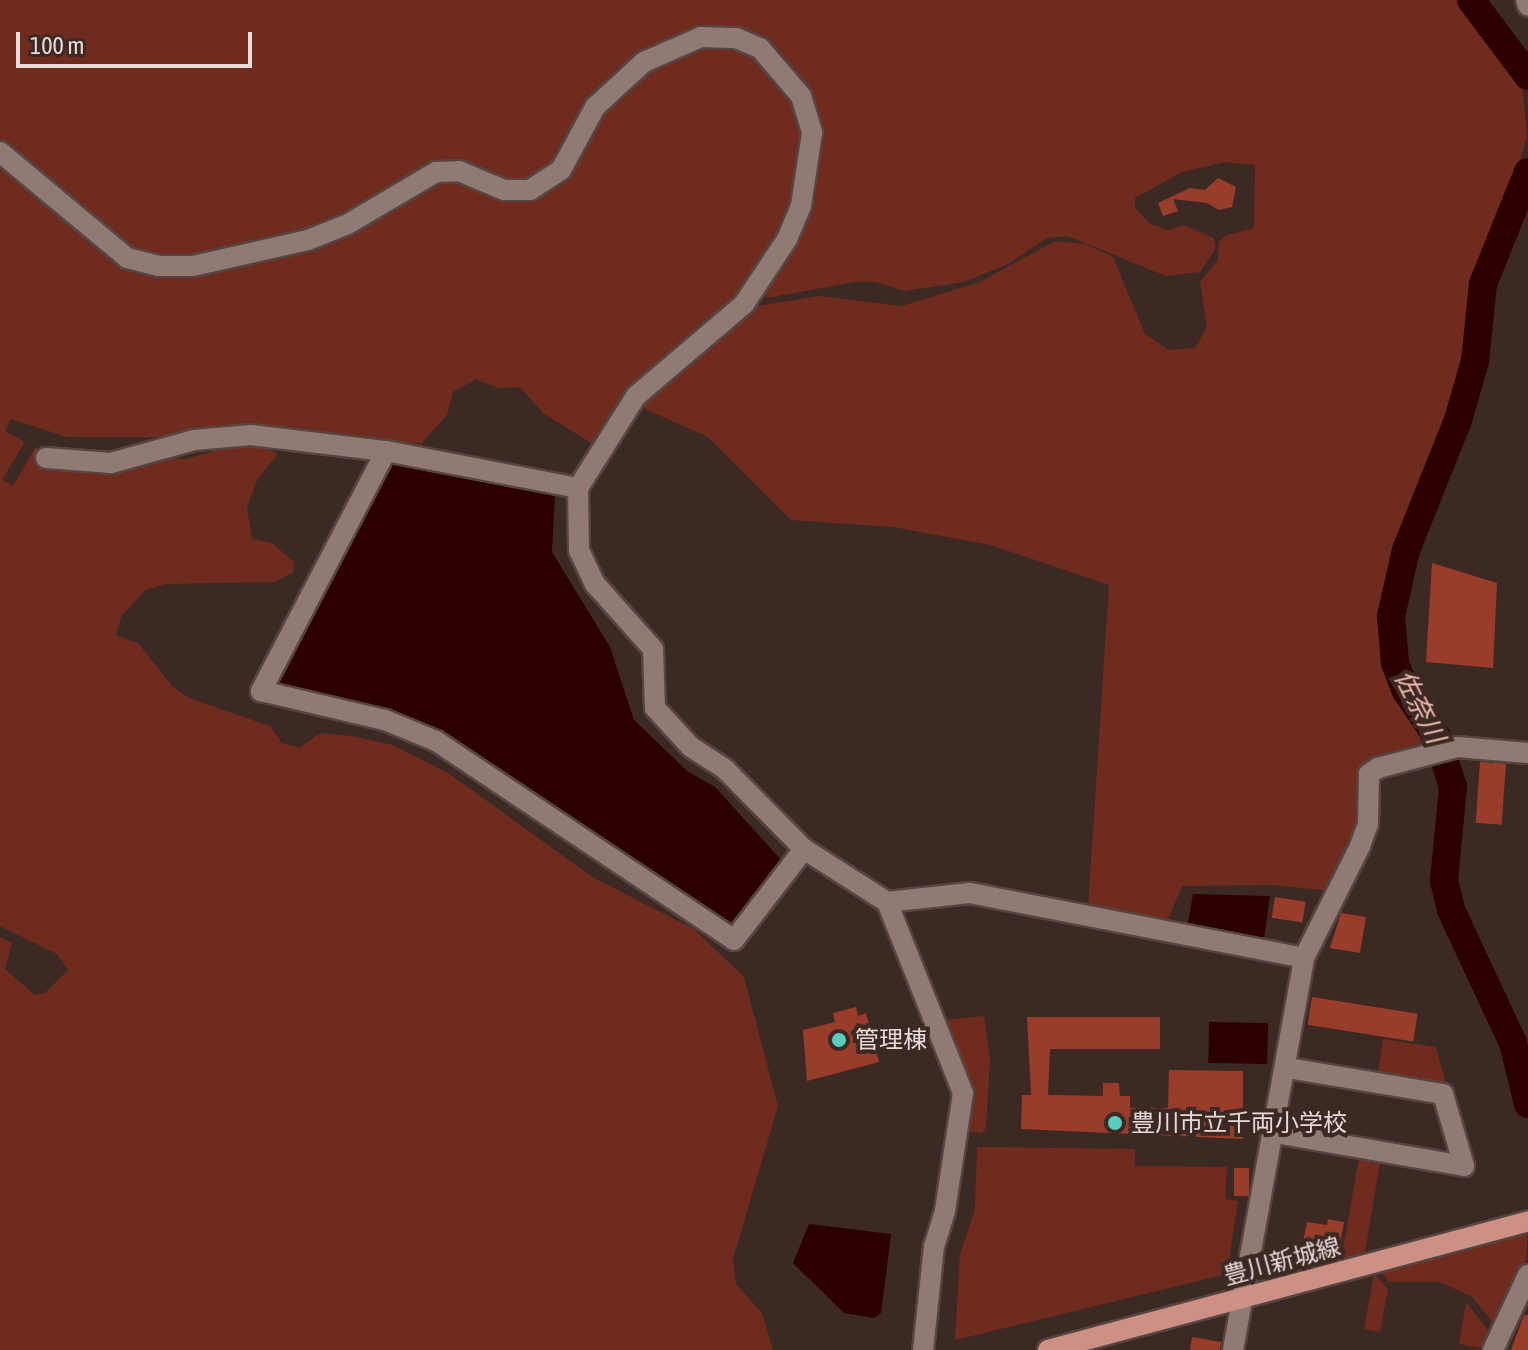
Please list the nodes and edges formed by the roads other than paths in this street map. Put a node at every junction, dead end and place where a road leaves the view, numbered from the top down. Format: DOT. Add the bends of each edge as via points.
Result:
graph roads {
  1 [pos="1526,0"];
  2 [pos="1528,6"];
  3 [pos="0,152"];
  4 [pos="386,451"];
  5 [pos="46,458"];
  6 [pos="578,488"];
  7 [pos="1528,753"];
  8 [pos="804,849"];
  9 [pos="887,902"];
  10 [pos="1304,958"];
  11 [pos="1287,1068"];
  12 [pos="1275,1133"];
  13 [pos="1528,1221"];
  14 [pos="1528,1275"];
  15 [pos="1245,1299"];
  16 [pos="923,1350"];
  17 [pos="1048,1350"];
  18 [pos="1233,1350"];
  19 [pos="1493,1350"];
  1 -- 2 [label="street"];
  3 -- 6 [label="street" via="127,258 158,266 193,266 308,240 348,224 436,172 459,171 504,190 530,190 561,170 595,107 644,62 701,37 750,42 786,74 808,111 812,149 801,206 787,239 744,304 636,396"];
  4 -- 5 [label="street" via="228,435 111,463"];
  4 -- 6 [label="street"];
  4 -- 8 [label="street" via="261,691 385,720 436,741 734,940"];
  6 -- 8 [label="street" via="579,550 595,584 653,649 658,714 691,747 725,769"];
  7 -- 10 [label="street" via="1458,747 1369,774 1368,824"];
  8 -- 9 [label="street"];
  9 -- 10 [label="street" via="970,893"];
  9 -- 16 [label="street" via="963,1093 945,1211 934,1246"];
  10 -- 11 [label="street"];
  11 -- 12 [label="street"];
  11 -- 12 [label="street" via="1443,1094 1464,1166"];
  12 -- 15 [label="street"];
  13 -- 15 [label="main road, 豊川新城線"];
  14 -- 19 [label="street"];
  15 -- 17 [label="main road, 豊川新城線"];
  15 -- 18 [label="street"];
}
